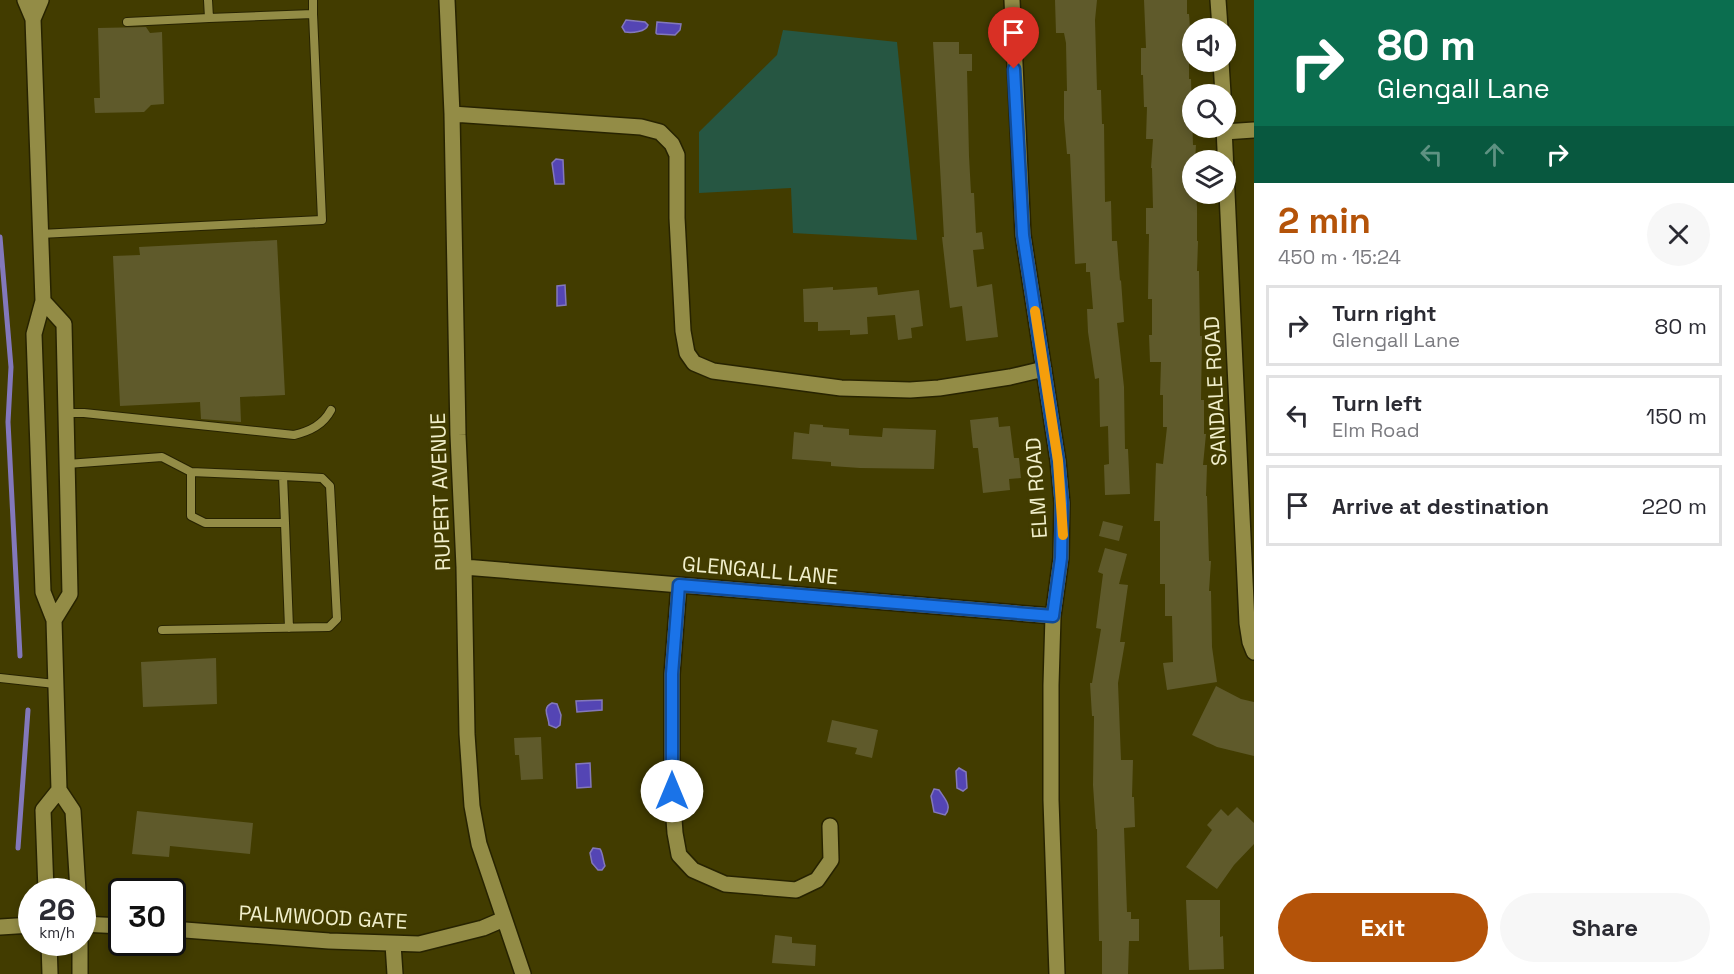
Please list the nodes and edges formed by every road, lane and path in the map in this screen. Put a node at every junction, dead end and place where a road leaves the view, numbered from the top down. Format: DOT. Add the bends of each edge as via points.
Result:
graph roads {
  1 [pos="25,0"];
  2 [pos="41,0"];
  3 [pos="208,0"];
  4 [pos="313,0"];
  5 [pos="447,0"];
  6 [pos="1012,0"];
  7 [pos="1218,0"];
  8 [pos="313,14"];
  9 [pos="209,18"];
  10 [pos="1219,18"];
  11 [pos="33,19"];
  12 [pos="127,22"];
  13 [pos="452,114"];
  14 [pos="1236,130"];
  15 [pos="1254,130"];
  16 [pos="1224,138"];
  17 [pos="40,234"];
  18 [pos="43,301"];
  19 [pos="1044,369"];
  20 [pos="331,410"];
  21 [pos="66,413"];
  22 [pos="67,464"];
  23 [pos="191,472"];
  24 [pos="284,476"];
  25 [pos="285,523"];
  26 [pos="464,567"];
  27 [pos="679,585"];
  28 [pos="1053,616"];
  29 [pos="54,620"];
  30 [pos="289,628"];
  31 [pos="162,630"];
  32 [pos="1254,652"];
  33 [pos="0,678"];
  34 [pos="55,684"];
  35 [pos="58,790"];
  36 [pos="830,826"];
  37 [pos="46,878"];
  38 [pos="77,878"];
  39 [pos="504,919"];
  40 [pos="18,926"];
  41 [pos="0,927"];
  42 [pos="186,930"];
  43 [pos="393,944"];
  44 [pos="49,956"];
  45 [pos="80,956"];
  46 [pos="50,974"];
  47 [pos="80,974"];
  48 [pos="395,974"];
  49 [pos="523,974"];
  50 [pos="1057,974"];
  1 -- 11 [label="street"];
  2 -- 11 [label="street"];
  3 -- 9 [label="lane"];
  4 -- 8 [label="lane"];
  5 -- 13 [label="street, RUPERT AVENUE"];
  6 -- 19 [label="street, ELM ROAD" via="1023,235"];
  7 -- 10 [label="street"];
  8 -- 9 [label="lane"];
  8 -- 17 [label="lane" via="322,220"];
  9 -- 12 [label="lane"];
  11 -- 17 [label="street"];
  13 -- 19 [label="street" via="641,127 660,132 672,144 677,155 683,331 687,353 694,363 713,371 841,388 910,390"];
  13 -- 26 [label="street, RUPERT AVENUE"];
  14 -- 15 [label="street"];
  16 -- 32 [label="street, SANDALE ROAD" via="1247,623"];
  17 -- 18 [label="street"];
  18 -- 21 [label="street" via="64,324"];
  18 -- 29 [label="street" via="34,334 43,592"];
  19 -- 28 [label="street, ELM ROAD" via="1062,503 1061,558"];
  20 -- 21 [label="lane" via="318,425 294,435"];
  21 -- 22 [label="street"];
  22 -- 23 [label="lane" via="162,457"];
  22 -- 29 [label="street" via="70,594"];
  23 -- 24 [label="lane"];
  23 -- 25 [label="lane" via="191,516 205,523"];
  24 -- 25 [label="lane"];
  24 -- 30 [label="lane" via="322,478 330,486 337,619 329,627"];
  25 -- 30 [label="lane"];
  26 -- 27 [label="street, GLENGALL LANE"];
  26 -- 39 [label="street, RUPERT AVENUE" via="472,806 479,844"];
  27 -- 28 [label="street, GLENGALL LANE"];
  27 -- 36 [label="street" via="672,674 672,791 679,855 693,870 725,884 796,890 817,880 831,860"];
  28 -- 50 [label="street, ELM ROAD" via="1051,800"];
  29 -- 34 [label="street"];
  30 -- 31 [label="lane"];
  33 -- 34 [label="lane"];
  34 -- 35 [label="street"];
  35 -- 37 [label="street" via="43,810"];
  35 -- 38 [label="street" via="73,812"];
  39 -- 43 [label="street, PALMWOOD GATE" via="419,944"];
  39 -- 49 [label="street, RUPERT AVENUE"];
  40 -- 41 [label="street"];
  42 -- 43 [label="street, PALMWOOD GATE"];
  43 -- 48 [label="street"];
  44 -- 46 [label="street"];
  45 -- 47 [label="street"];
}
